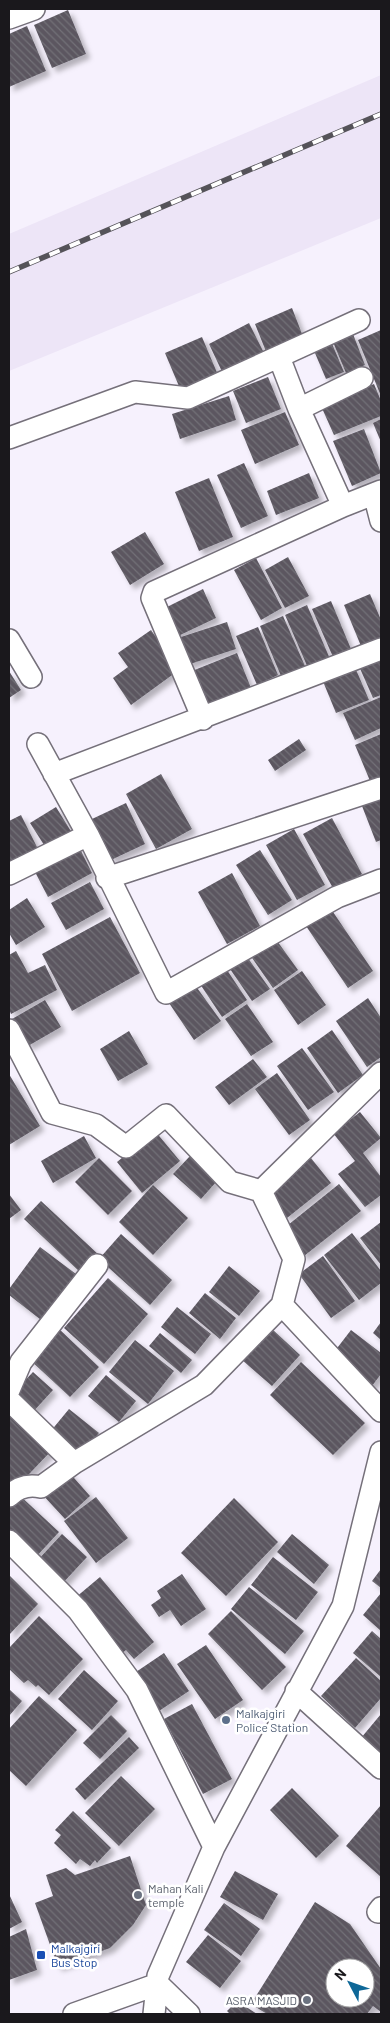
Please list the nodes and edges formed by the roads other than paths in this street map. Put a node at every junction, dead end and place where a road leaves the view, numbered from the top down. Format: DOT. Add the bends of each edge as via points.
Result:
graph roads {
  1 [pos="34,9"];
  2 [pos="9,18"];
  3 [pos="360,320"];
  4 [pos="279,357"];
  5 [pos="362,378"];
  6 [pos="299,409"];
  7 [pos="9,438"];
  8 [pos="378,493"];
  9 [pos="343,506"];
  10 [pos="381,520"];
  11 [pos="9,640"];
  12 [pos="381,649"];
  13 [pos="32,677"];
  14 [pos="203,719"];
  15 [pos="38,744"];
  16 [pos="54,774"];
  17 [pos="381,788"];
  18 [pos="88,835"];
  19 [pos="9,874"];
  20 [pos="108,878"];
  21 [pos="381,880"];
  22 [pos="9,1030"];
  23 [pos="381,1073"];
  24 [pos="261,1191"];
  25 [pos="97,1264"];
  26 [pos="282,1305"];
  27 [pos="15,1356"];
  28 [pos="9,1390"];
  29 [pos="9,1400"];
  30 [pos="381,1411"];
  31 [pos="381,1452"];
  32 [pos="74,1463"];
  33 [pos="9,1496"];
  34 [pos="9,1541"];
  35 [pos="296,1691"];
  36 [pos="381,1768"];
  37 [pos="214,1848"];
  38 [pos="158,1984"];
  39 [pos="74,2014"];
  40 [pos="154,2014"];
  41 [pos="189,2014"];
  1 -- 2 [label="street"];
  3 -- 4 [label="street"];
  4 -- 6 [label="street"];
  4 -- 7 [label="street" via="188,398 135,392"];
  5 -- 6 [label="street"];
  6 -- 9 [label="street"];
  8 -- 9 [label="street"];
  8 -- 10 [label="street"];
  9 -- 14 [label="street" via="154,592 152,598"];
  11 -- 13 [label="street"];
  12 -- 14 [label="street"];
  14 -- 16 [label="street"];
  15 -- 16 [label="street"];
  16 -- 18 [label="street"];
  17 -- 20 [label="street"];
  18 -- 19 [label="street"];
  18 -- 20 [label="street"];
  20 -- 21 [label="street" via="166,993 337,897"];
  22 -- 24 [label="street" via="52,1113 96,1125 126,1147 166,1115 230,1182"];
  23 -- 24 [label="street"];
  24 -- 26 [label="street" via="294,1259"];
  25 -- 27 [label="street"];
  26 -- 30 [label="street"];
  26 -- 32 [label="street" via="204,1385"];
  27 -- 28 [label="street"];
  29 -- 32 [label="street"];
  31 -- 35 [label="street" via="343,1606"];
  32 -- 33 [label="street" via="40,1487 30,1484 14,1490"];
  34 -- 37 [label="street" via="78,1610 137,1690"];
  35 -- 36 [label="street"];
  35 -- 37 [label="street"];
  37 -- 38 [label="street" via="158,1976"];
  38 -- 39 [label="street"];
  38 -- 40 [label="street"];
  38 -- 41 [label="street"];
}
